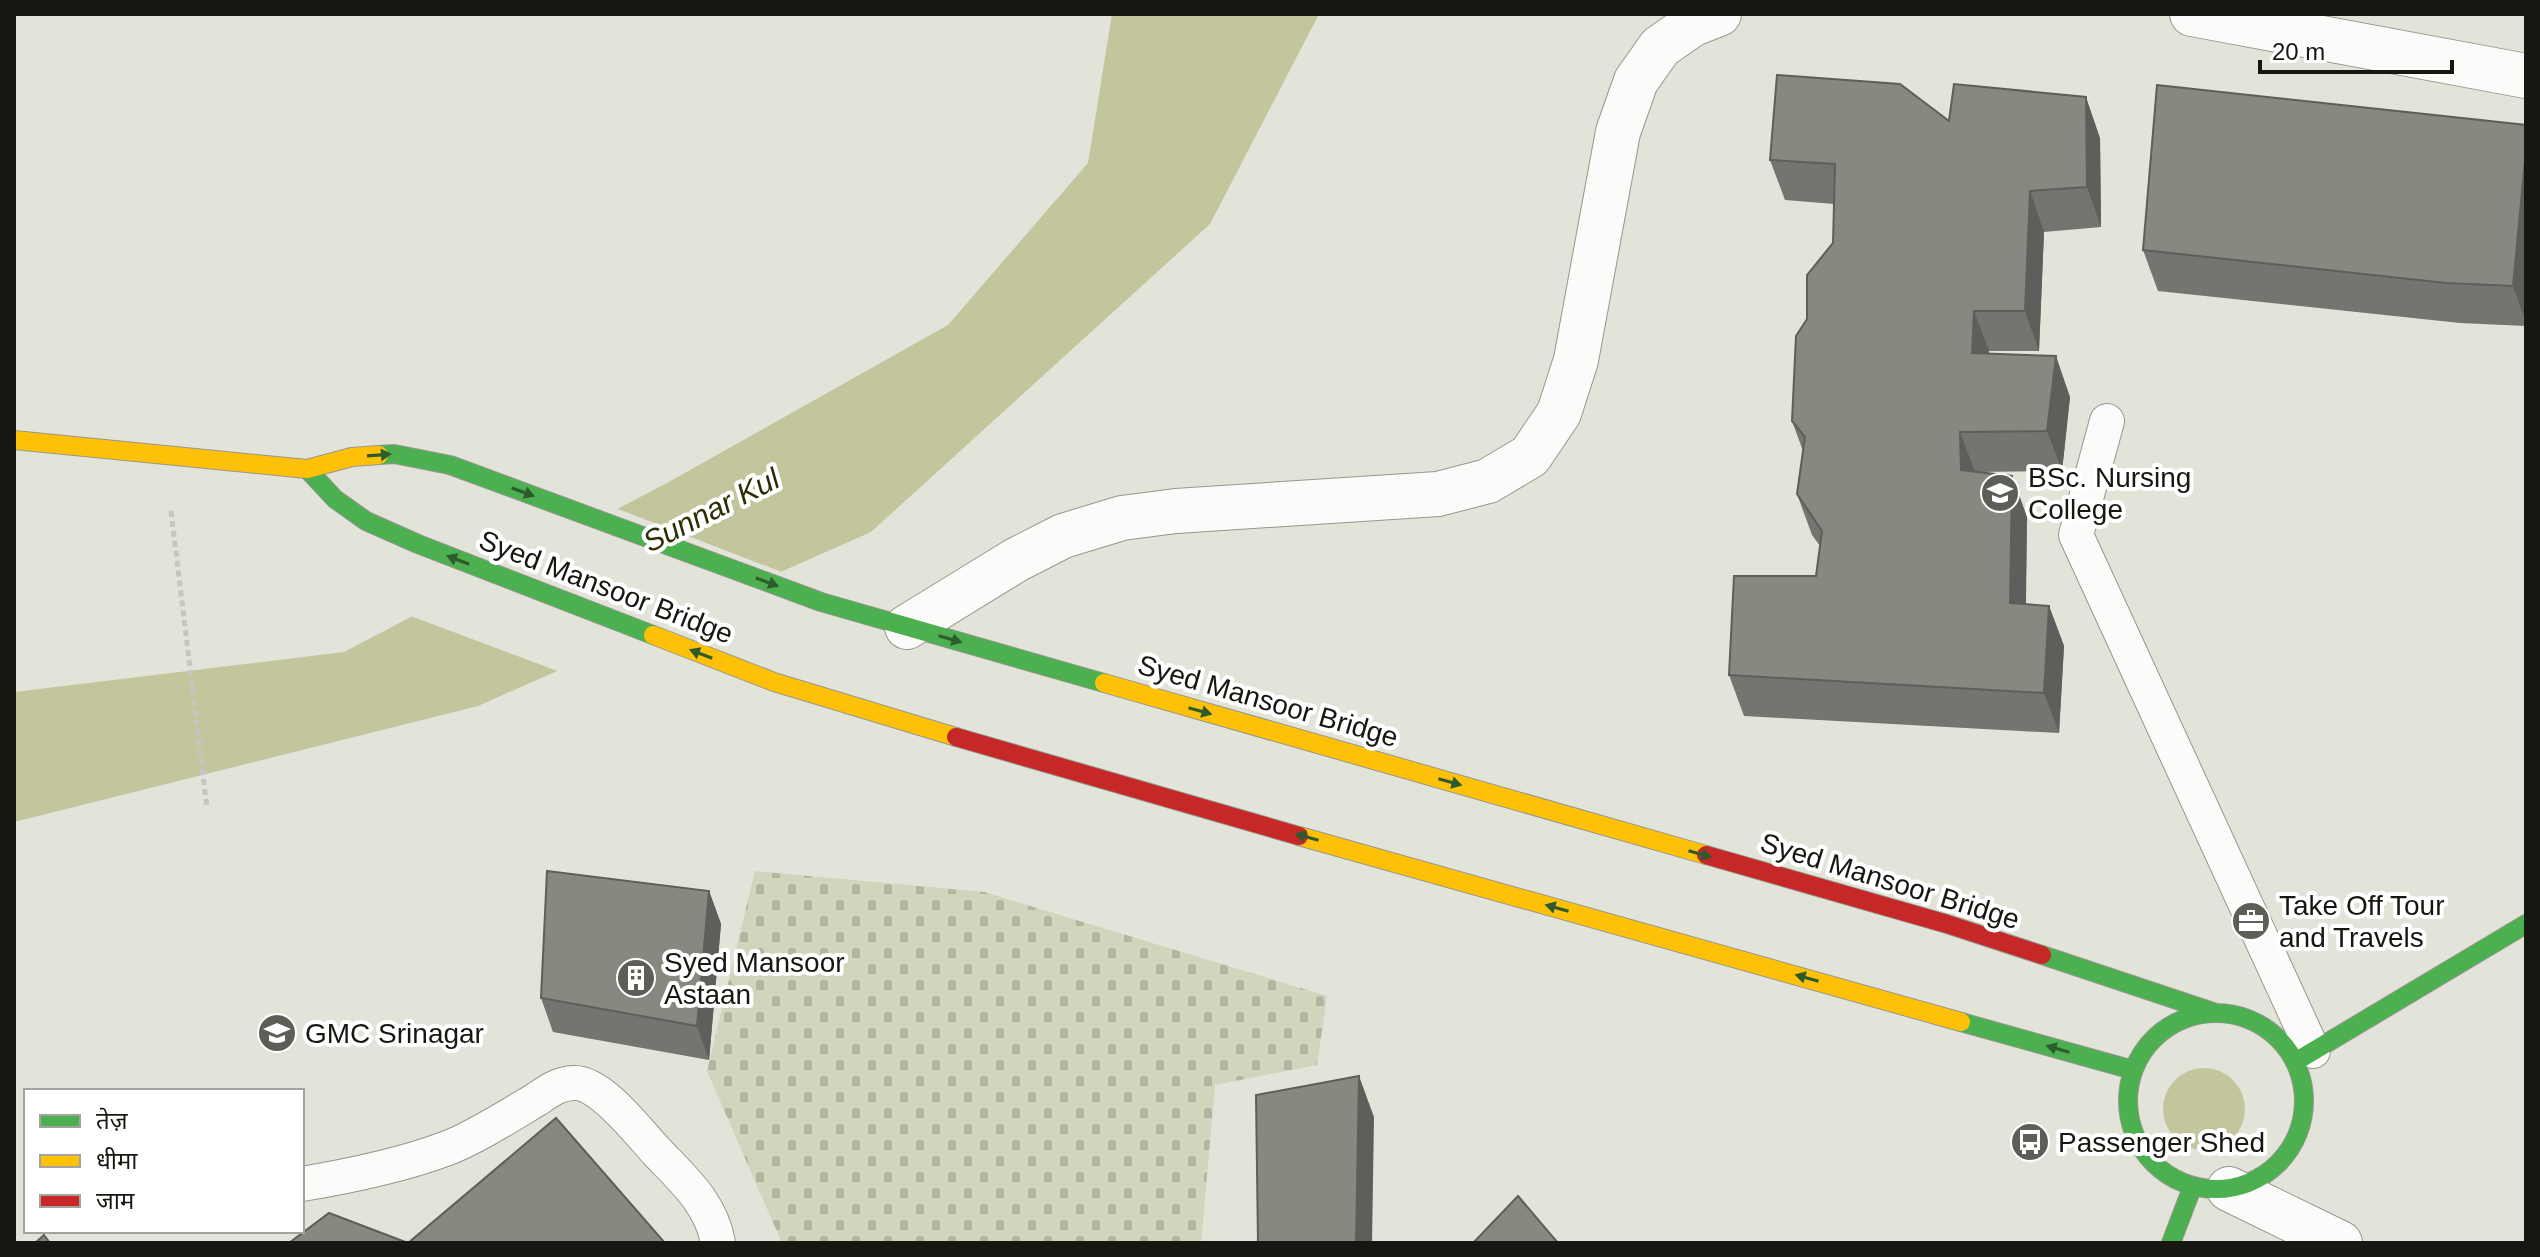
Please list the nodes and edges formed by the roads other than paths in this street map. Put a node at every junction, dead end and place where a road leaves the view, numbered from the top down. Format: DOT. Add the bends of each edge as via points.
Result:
graph roads {
  1 [pos="1719,14"];
  2 [pos="2192,14"];
  3 [pos="2526,76"];
  4 [pos="2107,421"];
  5 [pos="14,440"];
  6 [pos="307,469"];
  7 [pos="907,627"];
  8 [pos="2526,924"];
  9 [pos="2216,1013"];
  10 [pos="2304,1057"];
  11 [pos="2133,1070"];
  12 [pos="304,1184"];
  13 [pos="2210,1188"];
  14 [pos="718,1243"];
  15 [pos="2171,1243"];
  16 [pos="2340,1243"];
  1 -- 7 [label="street" via="1660,47 1636,81 1618,132 1576,360 1559,413 1530,456 1488,481 1438,494 1122,518 1063,536"];
  2 -- 3 [label="street"];
  4 -- 10 [label="lane" via="2076,535"];
  5 -- 6 [label="main road"];
  6 -- 7 [label="main road, Syed Mansoor Bridge, one-way" via="352,457 394,454 450,465 821,602"];
  11 -- 6 [label="main road, Syed Mansoor Bridge, one-way" via="1020,757 774,682 366,521"];
  7 -- 9 [label="main road, Syed Mansoor Bridge, one-way" via="1947,924"];
  8 -- 10 [label="main road"];
  9 -- 10 [label="main road" via="2252,1020"];
  9 -- 11 [label="main road" via="2181,1019 2151,1040"];
  10 -- 13 [label="main road" via="2302,1121 2290,1150 2263,1176"];
  11 -- 13 [label="main road" via="2127,1106 2136,1141 2159,1170"];
  12 -- 14 [label="lane" via="360,1174 447,1148 555,1086 577,1083 597,1091 618,1110 692,1189 709,1211"];
  13 -- 15 [label="main road"];
  13 -- 16 [label="street"];
}
